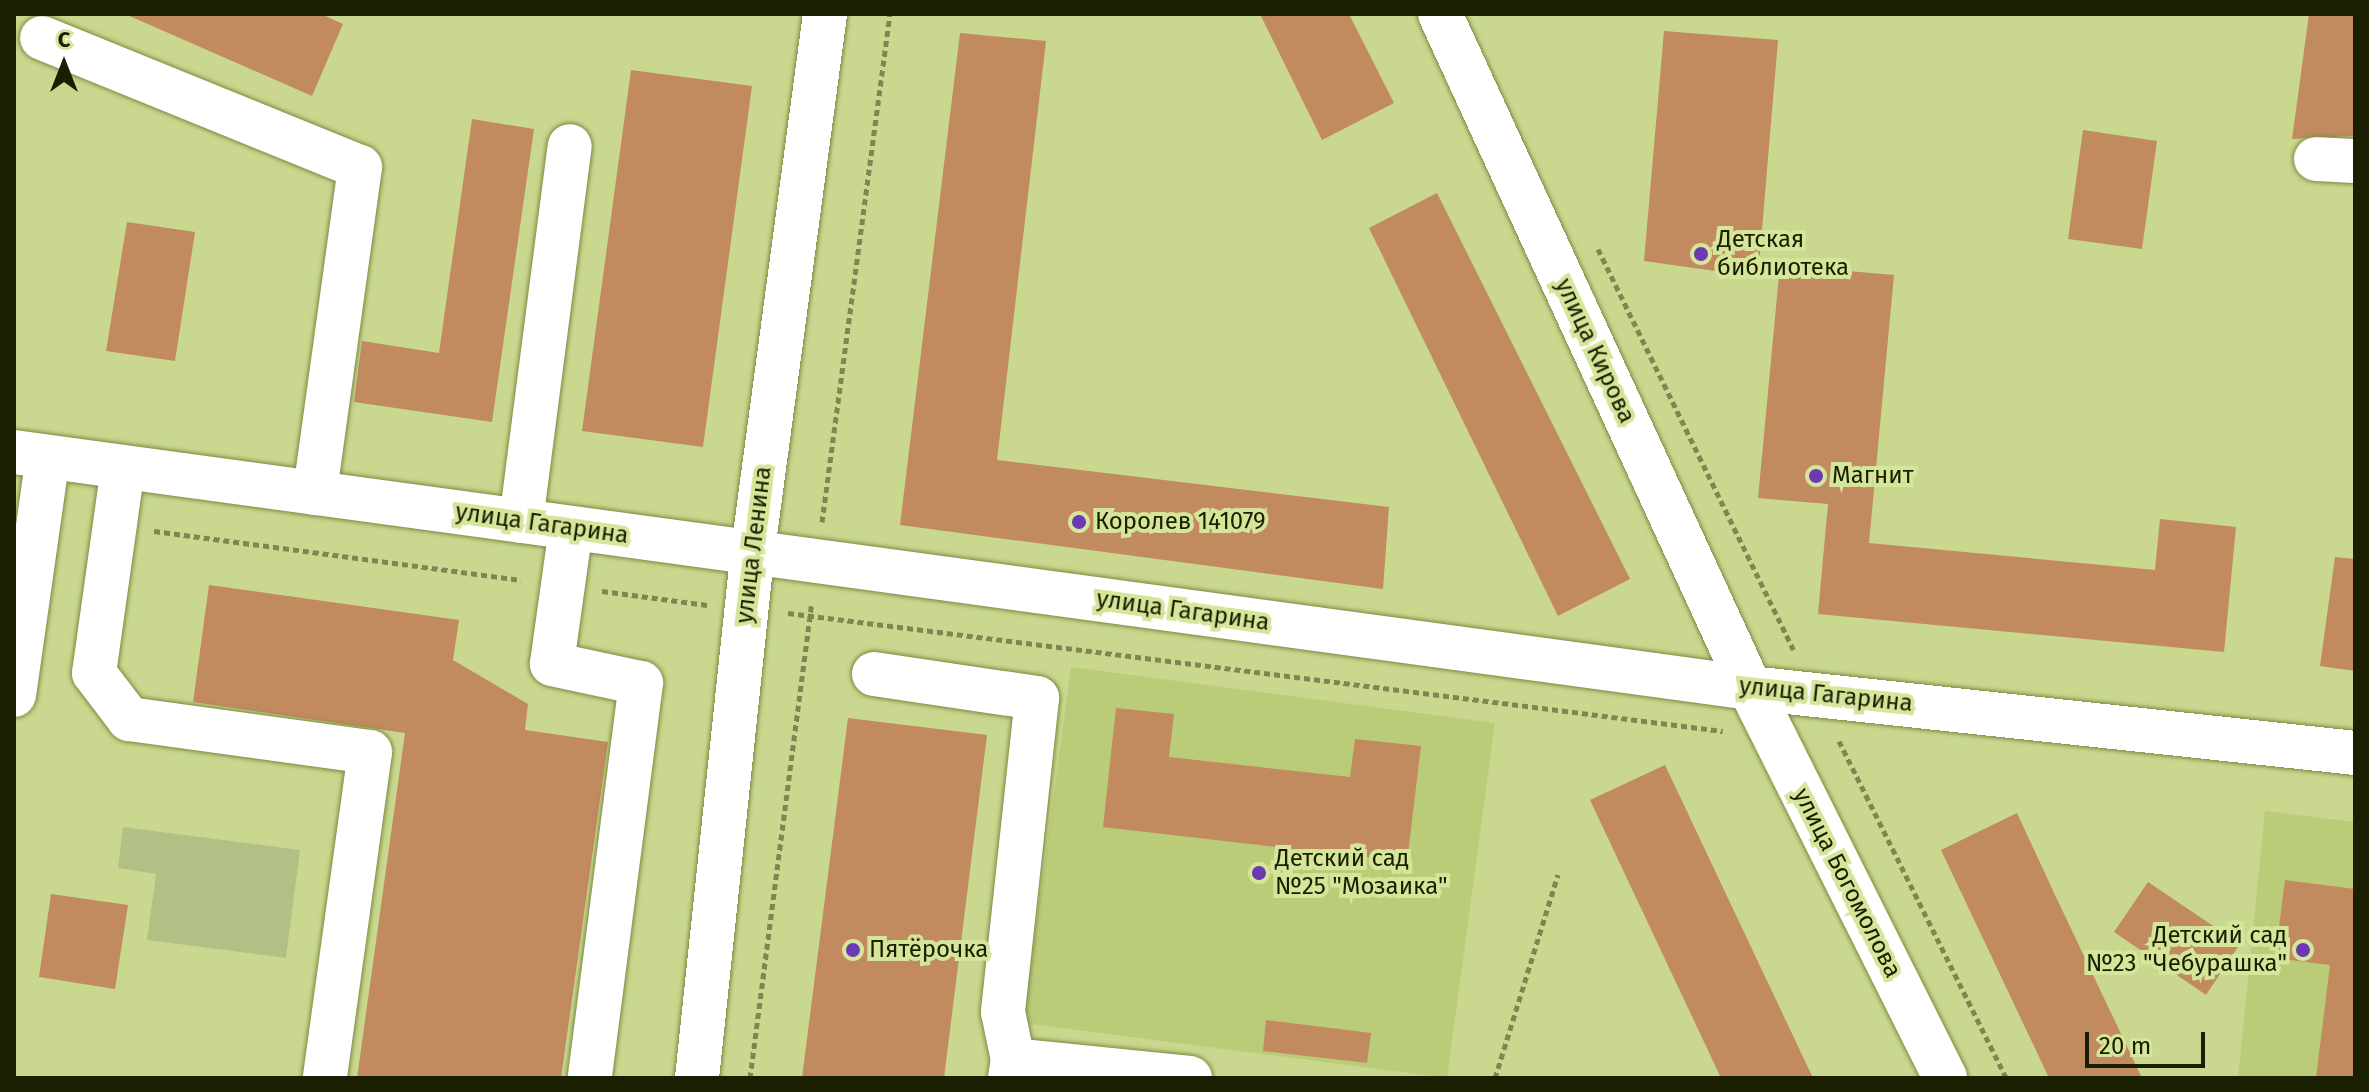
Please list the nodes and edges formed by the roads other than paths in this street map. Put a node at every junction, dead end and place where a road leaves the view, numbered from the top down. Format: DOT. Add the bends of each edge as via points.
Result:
graph roads {
  1 [pos="825,14"];
  2 [pos="1440,14"];
  3 [pos="42,38"];
  4 [pos="570,146"];
  5 [pos="31,455"];
  6 [pos="123,467"];
  7 [pos="315,493"];
  8 [pos="521,521"];
  9 [pos="571,528"];
  10 [pos="25,538"];
  11 [pos="752,557"];
  12 [pos="874,674"];
  13 [pos="1750,688"];
  14 [pos="14,695"];
  15 [pos="2355,753"];
  16 [pos="1012,1069"];
  17 [pos="325,1078"];
  18 [pos="590,1078"];
  19 [pos="697,1078"];
  20 [pos="1190,1078"];
  21 [pos="1945,1078"];
  1 -- 11 [label="street, улица Ленина"];
  2 -- 13 [label="street, улица Кирова"];
  3 -- 7 [label="street" via="360,167"];
  4 -- 8 [label="street"];
  5 -- 6 [label="street, улица Гагарина"];
  5 -- 10 [label="street"];
  6 -- 7 [label="street, улица Гагарина"];
  6 -- 17 [label="street" via="94,673 129,719 370,752"];
  7 -- 8 [label="street, улица Гагарина"];
  8 -- 9 [label="street, улица Гагарина"];
  9 -- 11 [label="street, улица Гагарина"];
  9 -- 18 [label="street" via="552,664 641,683"];
  10 -- 14 [label="street"];
  11 -- 13 [label="street, улица Гагарина"];
  11 -- 19 [label="street, улица Ленина"];
  12 -- 16 [label="street" via="1037,698 1003,1012"];
  13 -- 15 [label="street, улица Гагарина"];
  13 -- 21 [label="street, улица Богомолова"];
  16 -- 20 [label="street"];
}
